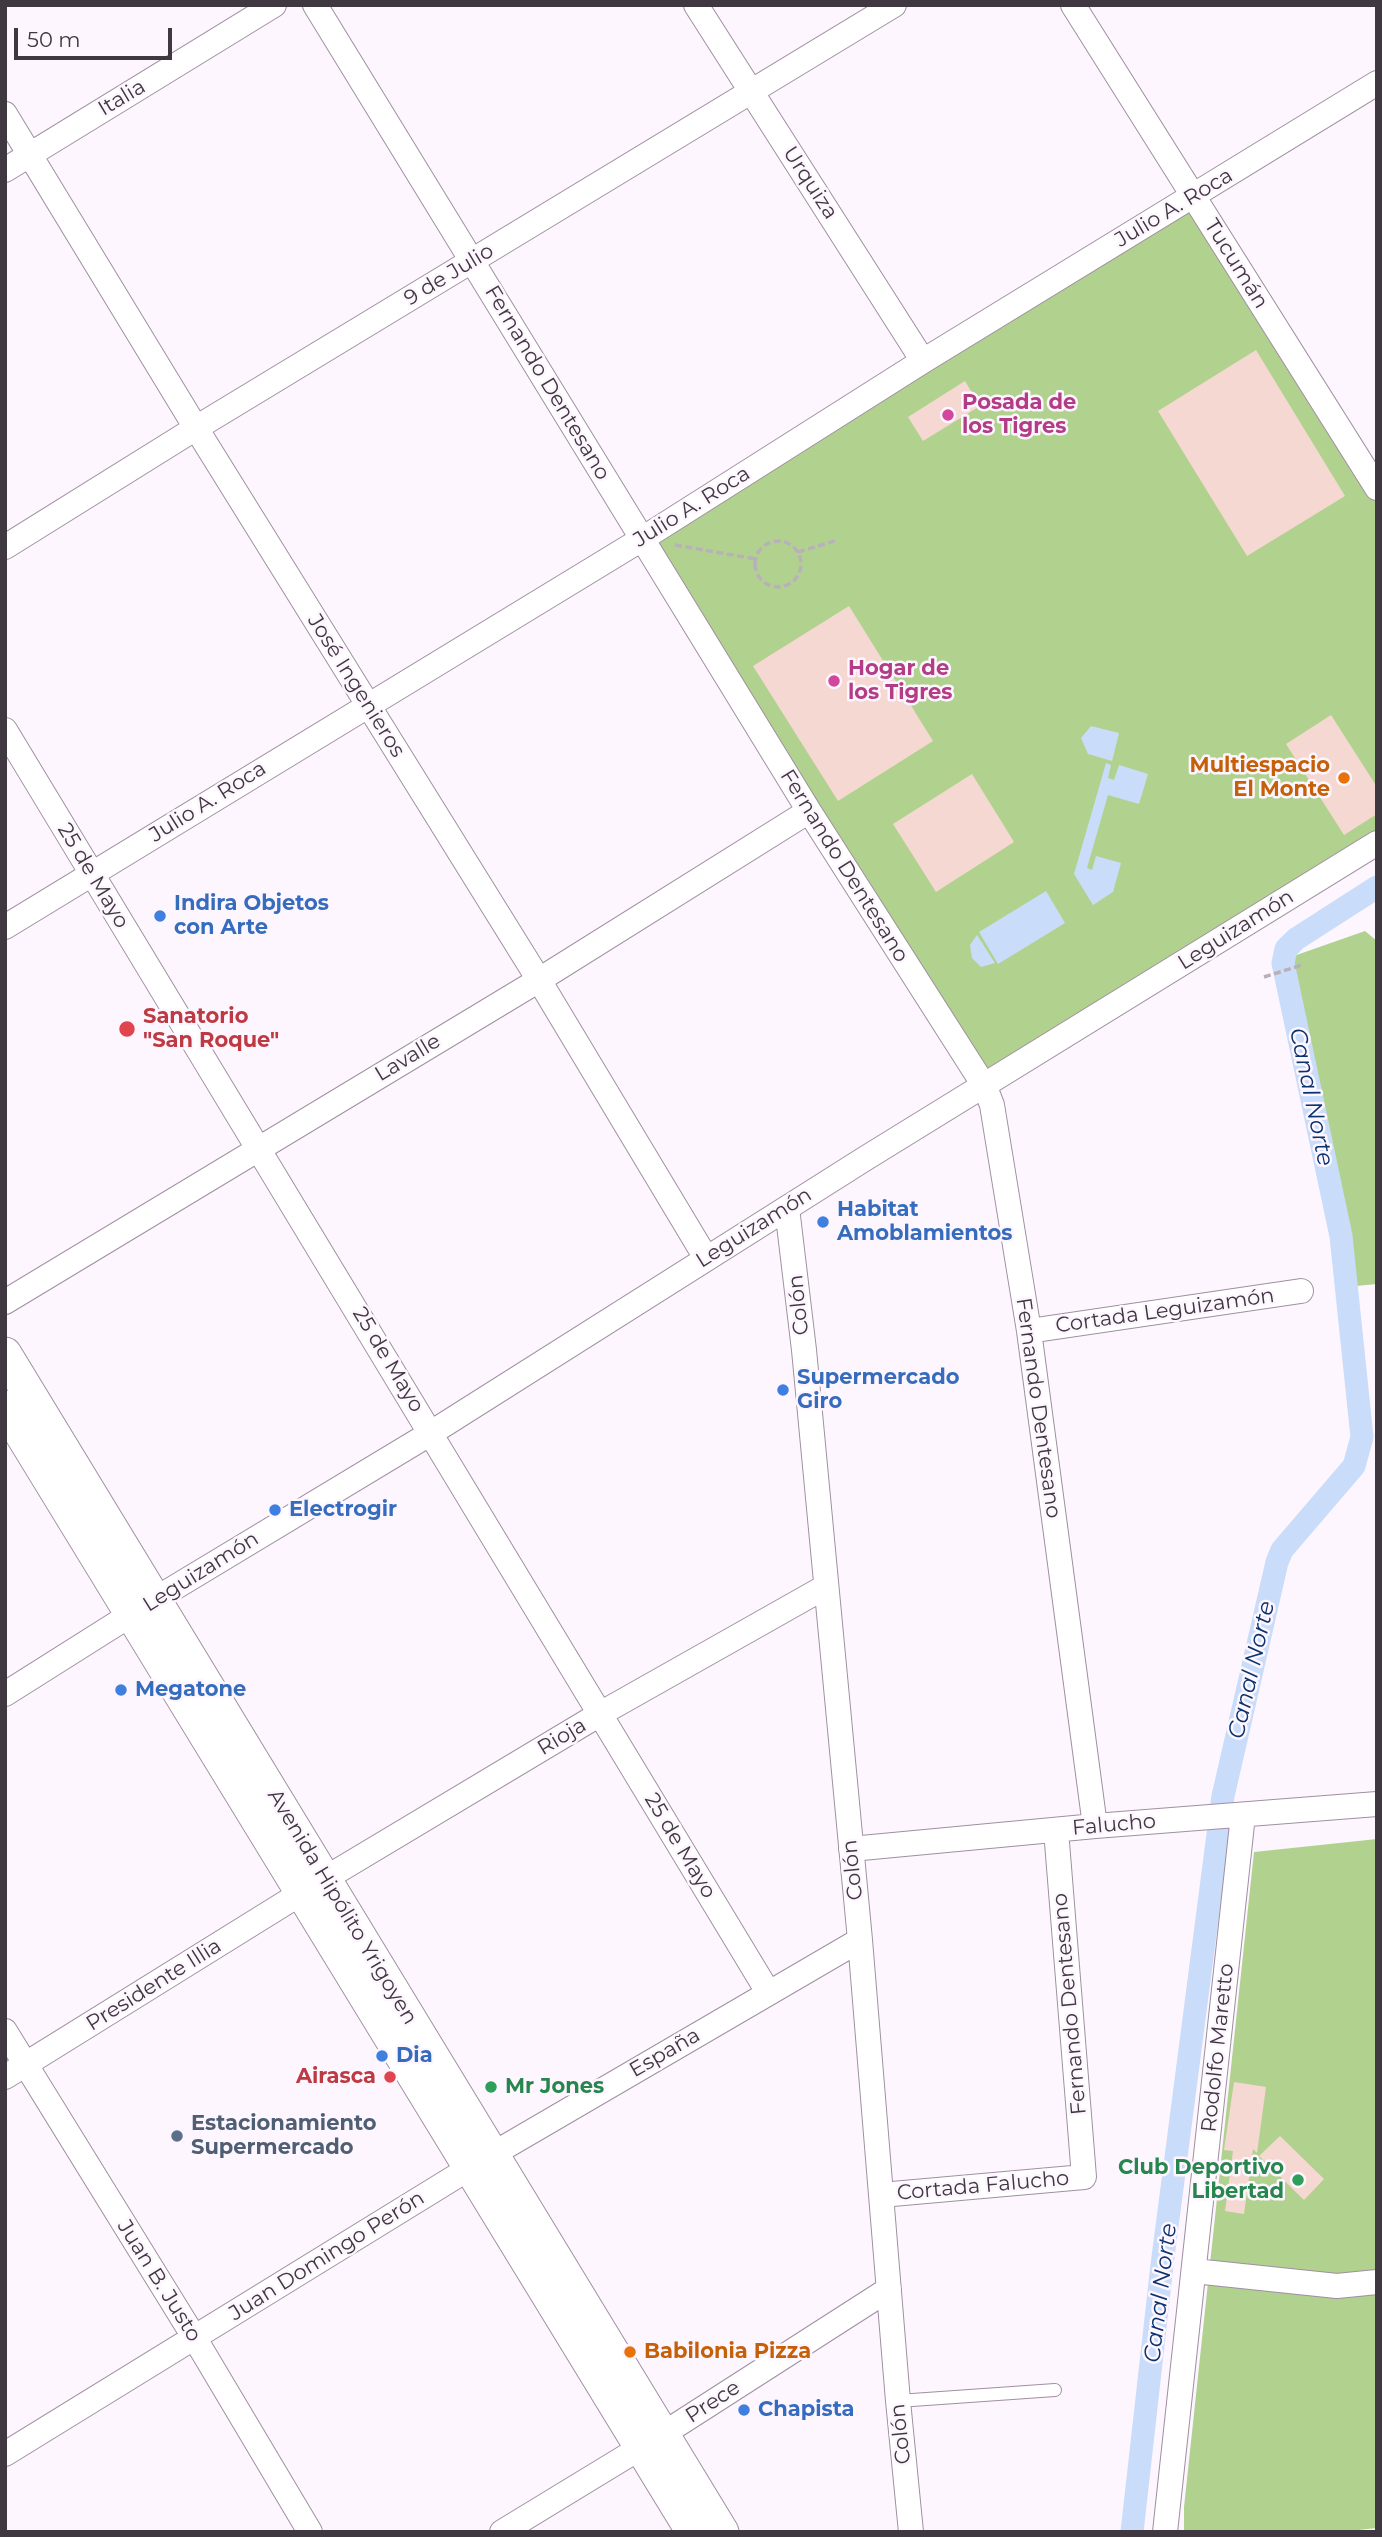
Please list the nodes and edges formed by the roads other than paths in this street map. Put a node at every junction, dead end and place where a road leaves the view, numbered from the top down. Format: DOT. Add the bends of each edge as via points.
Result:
graph roads {
  1 [pos="274,5"];
  2 [pos="315,5"];
  3 [pos="696,5"];
  4 [pos="894,5"];
  5 [pos="1073,5"];
  6 [pos="1377,83"];
  7 [pos="751,91"];
  8 [pos="5,114"];
  9 [pos="30,155"];
  10 [pos="5,170"];
  11 [pos="1194,196"];
  12 [pos="472,261"];
  13 [pos="923,361"];
  14 [pos="195,428"];
  15 [pos="1374,477"];
  16 [pos="642,539"];
  17 [pos="5,547"];
  18 [pos="367,705"];
  19 [pos="5,730"];
  20 [pos="809,811"];
  21 [pos="1377,843"];
  22 [pos="92,874"];
  23 [pos="5,927"];
  24 [pos="539,980"];
  25 [pos="985,1087"];
  26 [pos="258,1148"];
  27 [pos="787,1208"];
  28 [pos="706,1258"];
  29 [pos="1301,1291"];
  30 [pos="5,1302"];
  31 [pos="1029,1331"];
  32 [pos="5,1354"];
  33 [pos="5,1407"];
  34 [pos="431,1433"];
  35 [pos="825,1587"];
  36 [pos="143,1608"];
  37 [pos="5,1694"];
  38 [pos="600,1714"];
  39 [pos="1377,1804"];
  40 [pos="1243,1815"];
  41 [pos="1095,1826"];
  42 [pos="1056,1830"];
  43 [pos="851,1849"];
  44 [pos="313,1886"];
  45 [pos="860,1940"];
  46 [pos="768,1992"];
  47 [pos="5,2031"];
  48 [pos="15,2071"];
  49 [pos="481,2161"];
  50 [pos="1084,2178"];
  51 [pos="881,2195"];
  52 [pos="1194,2271"];
  53 [pos="1377,2282"];
  54 [pos="890,2289"];
  55 [pos="194,2337"];
  56 [pos="1055,2390"];
  57 [pos="898,2401"];
  58 [pos="652,2440"];
  59 [pos="5,2454"];
  60 [pos="310,2532"];
  61 [pos="502,2532"];
  62 [pos="693,2532"];
  63 [pos="722,2532"];
  64 [pos="911,2532"];
  65 [pos="1165,2532"];
  1 -- 9 [label="street, Italia"];
  2 -- 12 [label="street, Fernando Dentesano"];
  3 -- 7 [label="street, Urquiza"];
  4 -- 7 [label="street, 9 de Julio"];
  5 -- 11 [label="street, Tucumán"];
  6 -- 11 [label="street, Julio A. Roca"];
  7 -- 12 [label="street, 9 de Julio"];
  7 -- 13 [label="street, Urquiza"];
  8 -- 9 [label="street, José Ingenieros"];
  9 -- 10 [label="street, Italia"];
  9 -- 14 [label="street, José Ingenieros"];
  11 -- 13 [label="street, Julio A. Roca"];
  11 -- 15 [label="street, Tucumán"];
  12 -- 14 [label="street, 9 de Julio"];
  12 -- 16 [label="street, Fernando Dentesano"];
  13 -- 16 [label="street, Julio A. Roca"];
  14 -- 17 [label="street, 9 de Julio"];
  14 -- 18 [label="street, José Ingenieros"];
  16 -- 18 [label="street, Julio A. Roca"];
  16 -- 20 [label="street, Fernando Dentesano"];
  18 -- 22 [label="street, Julio A. Roca"];
  18 -- 24 [label="street, José Ingenieros"];
  19 -- 22 [label="street, 25 de Mayo"];
  20 -- 24 [label="street, Lavalle"];
  20 -- 25 [label="street, Fernando Dentesano"];
  21 -- 25 [label="street, Leguizamón"];
  22 -- 23 [label="street, Julio A. Roca"];
  22 -- 26 [label="street, 25 de Mayo"];
  24 -- 26 [label="street, Lavalle"];
  24 -- 28 [label="street, José Ingenieros"];
  25 -- 27 [label="street, Leguizamón"];
  25 -- 31 [label="street, Fernando Dentesano" via="992,1105"];
  26 -- 30 [label="street, Lavalle"];
  26 -- 34 [label="street, 25 de Mayo"];
  27 -- 28 [label="street, Leguizamón"];
  27 -- 35 [label="street, Colón"];
  28 -- 34 [label="street, Leguizamón"];
  29 -- 31 [label="street, Cortada Leguizamón"];
  31 -- 41 [label="street, Fernando Dentesano"];
  32 -- 36 [label="street, Avenida Hipólito Yrigoyen"];
  33 -- 36 [label="street, Avenida Hipólito Yrigoyen"];
  34 -- 36 [label="street, Leguizamón"];
  34 -- 38 [label="street, 25 de Mayo"];
  35 -- 38 [label="street, Rioja"];
  35 -- 43 [label="street, Colón"];
  36 -- 37 [label="street, Leguizamón"];
  36 -- 44 [label="street, Avenida Hipólito Yrigoyen"];
  38 -- 44 [label="street, Rioja"];
  38 -- 46 [label="street, 25 de Mayo"];
  39 -- 40 [label="street, Falucho"];
  40 -- 41 [label="street, Falucho"];
  40 -- 52 [label="street, Rodolfo Maretto"];
  41 -- 42 [label="street, Falucho"];
  42 -- 43 [label="street, Falucho"];
  42 -- 50 [label="street, Fernando Dentesano"];
  43 -- 45 [label="street, Colón"];
  44 -- 48 [label="street, Presidente Illia"];
  44 -- 49 [label="street, Avenida Hipólito Yrigoyen"];
  45 -- 46 [label="street, España"];
  45 -- 51 [label="street, Colón"];
  46 -- 49 [label="street, España"];
  47 -- 48 [label="street, Juan B. Justo"];
  48 -- 55 [label="street, Juan B. Justo"];
  49 -- 55 [label="street, Juan Domingo Perón"];
  49 -- 58 [label="street, Avenida Hipólito Yrigoyen"];
  50 -- 51 [label="street, Cortada Falucho"];
  51 -- 54 [label="street, Colón"];
  52 -- 53 [label="street" via="1337,2286"];
  52 -- 65 [label="street, Rodolfo Maretto"];
  54 -- 57 [label="street, Colón"];
  54 -- 58 [label="street, Prece"];
  55 -- 59 [label="street, Juan Domingo Perón"];
  55 -- 60 [label="street, Juan B. Justo"];
  56 -- 57 [label="lane"];
  57 -- 64 [label="street, Colón"];
  58 -- 61 [label="street, Prece"];
  58 -- 62 [label="street, Avenida Hipólito Yrigoyen"];
  58 -- 63 [label="street, Avenida Hipólito Yrigoyen"];
}
